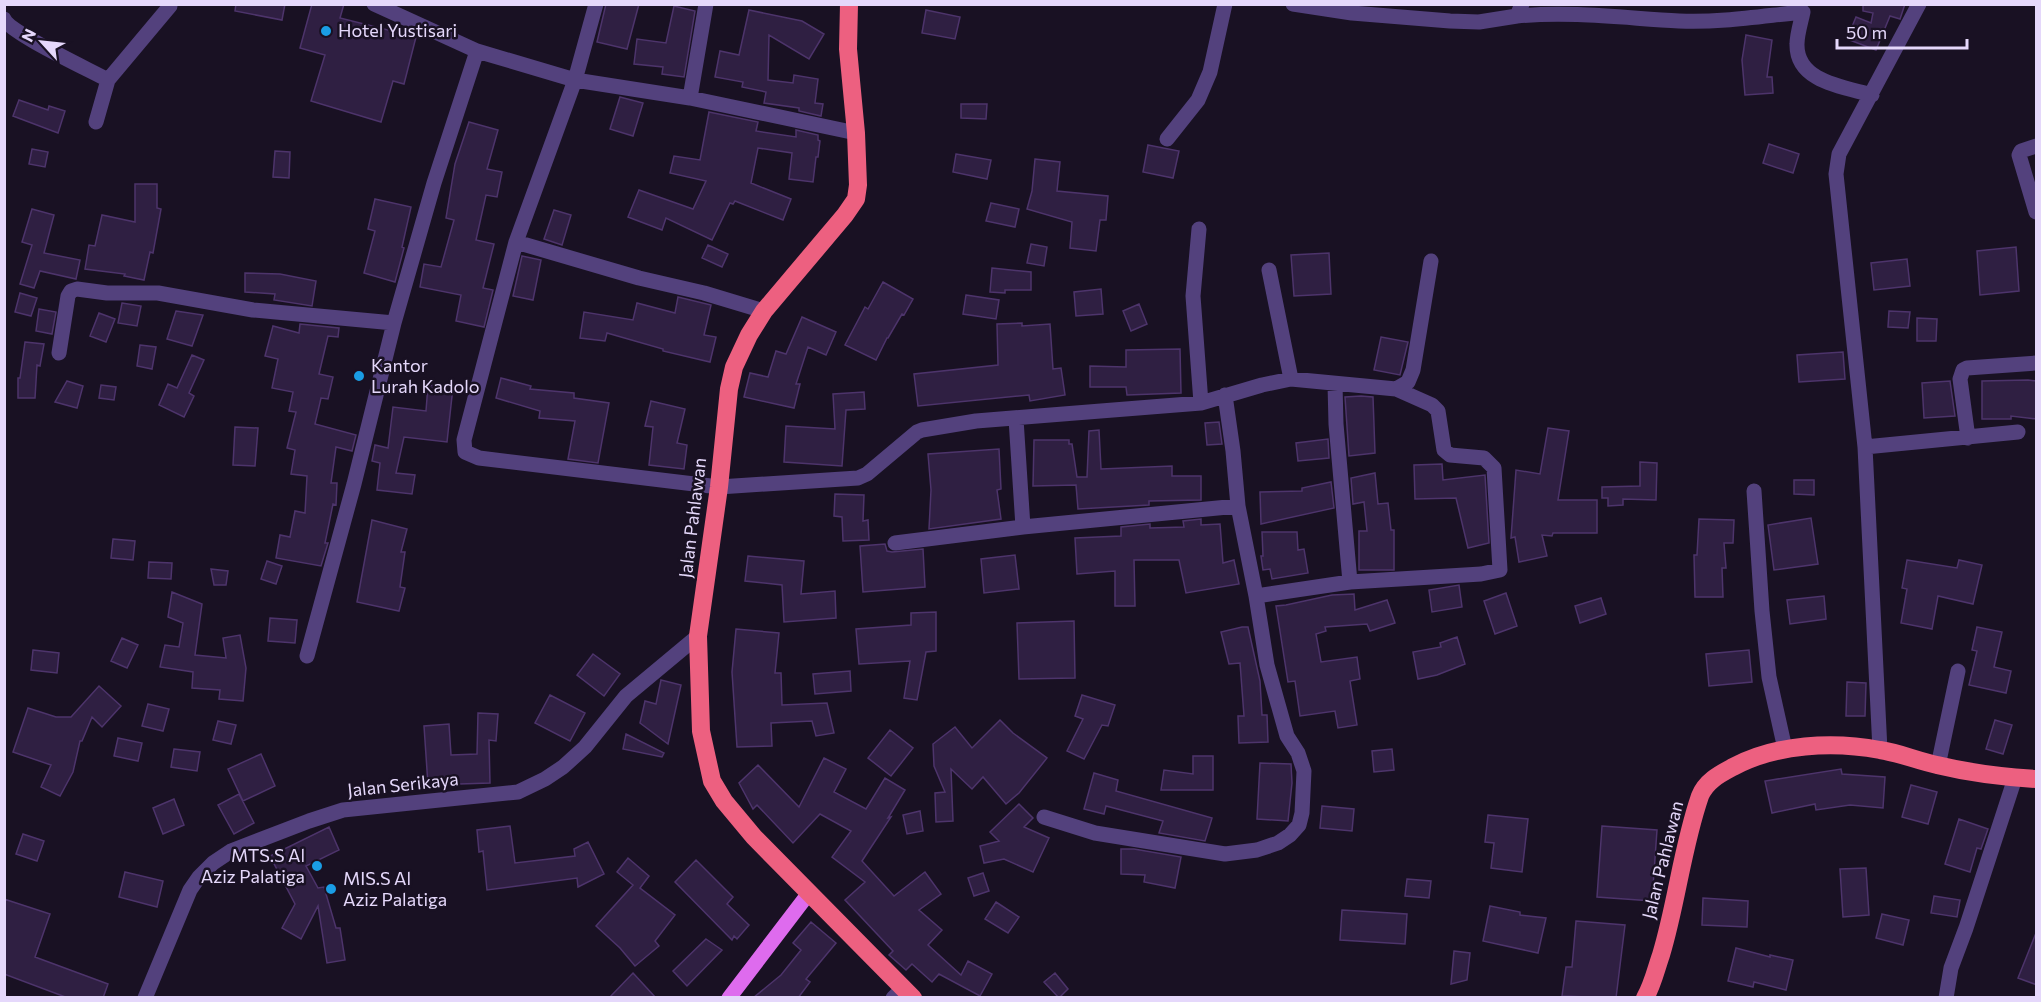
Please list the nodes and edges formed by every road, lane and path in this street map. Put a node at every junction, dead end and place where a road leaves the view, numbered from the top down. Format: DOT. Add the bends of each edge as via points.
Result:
graph roads {
  1 [pos="374,4"];
  2 [pos="596,4"];
  3 [pos="706,4"];
  4 [pos="849,4"];
  5 [pos="1225,4"];
  6 [pos="1293,4"];
  7 [pos="1919,4"];
  8 [pos="170,6"];
  9 [pos="1804,8"];
  10 [pos="1520,10"];
  11 [pos="4,19"];
  12 [pos="477,51"];
  13 [pos="108,80"];
  14 [pos="575,80"];
  15 [pos="1872,95"];
  16 [pos="690,98"];
  17 [pos="96,122"];
  18 [pos="856,133"];
  19 [pos="1167,139"];
  20 [pos="2037,146"];
  21 [pos="2037,212"];
  22 [pos="1200,229"];
  23 [pos="516,242"];
  24 [pos="1431,261"];
  25 [pos="1269,270"];
  26 [pos="764,311"];
  27 [pos="394,323"];
  28 [pos="59,353"];
  29 [pos="2037,363"];
  30 [pos="1291,379"];
  31 [pos="1335,384"];
  32 [pos="1396,389"];
  33 [pos="1225,395"];
  34 [pos="1201,403"];
  35 [pos="1016,419"];
  36 [pos="2018,432"];
  37 [pos="1968,438"];
  38 [pos="1865,447"];
  39 [pos="718,487"];
  40 [pos="1754,491"];
  41 [pos="1238,506"];
  42 [pos="1023,526"];
  43 [pos="895,543"];
  44 [pos="1350,582"];
  45 [pos="1256,596"];
  46 [pos="698,636"];
  47 [pos="307,656"];
  48 [pos="1958,671"];
  49 [pos="1785,749"];
  50 [pos="1880,750"];
  51 [pos="1938,766"];
  52 [pos="2015,778"];
  53 [pos="2037,779"];
  54 [pos="1044,818"];
  55 [pos="808,893"];
  56 [pos="903,994"];
  57 [pos="145,998"];
  58 [pos="729,998"];
  59 [pos="1645,998"];
  60 [pos="1946,998"];
  1 -- 12 [label="street"];
  2 -- 14 [label="street"];
  3 -- 16 [label="street"];
  4 -- 18 [label="highway, Jalan Pahlawan" via="848,49"];
  5 -- 19 [label="street" via="1210,72 1198,100"];
  6 -- 10 [label="street" via="1352,13 1479,22"];
  7 -- 15 [label="street"];
  8 -- 13 [label="street"];
  9 -- 10 [label="street" via="1714,22"];
  9 -- 15 [label="street" via="1797,44 1803,68 1817,79"];
  11 -- 13 [label="street" via="24,36"];
  12 -- 14 [label="street"];
  12 -- 27 [label="street"];
  13 -- 17 [label="street"];
  14 -- 16 [label="street"];
  14 -- 23 [label="street"];
  15 -- 38 [label="street" via="1839,154 1836,174"];
  16 -- 18 [label="street"];
  18 -- 26 [label="highway, Jalan Pahlawan" via="856,199"];
  20 -- 21 [label="street" via="2019,155"];
  22 -- 34 [label="street" via="1194,296"];
  23 -- 26 [label="street"];
  23 -- 39 [label="street" via="464,440 465,452 479,458"];
  24 -- 32 [label="street" via="1413,370 1408,382"];
  25 -- 30 [label="street"];
  26 -- 39 [label="highway, Jalan Pahlawan" via="734,367"];
  27 -- 28 [label="street" via="253,310 158,293 77,289 68,296"];
  27 -- 47 [label="street"];
  29 -- 37 [label="street" via="1963,370 1960,379"];
  30 -- 31 [label="street"];
  30 -- 33 [label="street"];
  31 -- 32 [label="street"];
  31 -- 44 [label="street"];
  32 -- 44 [label="street" via="1438,411 1444,450 1484,458 1494,468 1500,570"];
  33 -- 34 [label="street"];
  33 -- 41 [label="street"];
  34 -- 35 [label="street"];
  35 -- 39 [label="street" via="922,430 858,478"];
  35 -- 42 [label="street"];
  36 -- 37 [label="street"];
  37 -- 38 [label="street"];
  38 -- 50 [label="street"];
  39 -- 46 [label="highway, Jalan Pahlawan"];
  40 -- 49 [label="street" via="1769,677"];
  41 -- 42 [label="street"];
  41 -- 45 [label="street"];
  42 -- 43 [label="street"];
  44 -- 45 [label="street"];
  45 -- 54 [label="street" via="1270,676 1287,736 1304,771 1302,813 1299,825 1290,835 1257,850 1226,854 1095,833"];
  46 -- 55 [label="highway, Jalan Pahlawan" via="701,732 712,781 754,837"];
  46 -- 57 [label="street, Jalan Serikaya" via="626,696 585,747 562,767 518,792 343,810 231,851 213,863 190,890"];
  48 -- 51 [label="street"];
  49 -- 50 [label="highway, Jalan Pahlawan" via="1842,746"];
  49 -- 59 [label="highway, Jalan Pahlawan" via="1743,762 1721,773 1703,789 1687,841 1670,926"];
  50 -- 51 [label="highway, Jalan Pahlawan"];
  51 -- 52 [label="highway, Jalan Pahlawan"];
  52 -- 53 [label="highway, Jalan Pahlawan"];
  52 -- 60 [label="street" via="1951,968"];
  55 -- 56 [label="highway, Jalan Pahlawan"];
  55 -- 58 [label="main road"];
}
